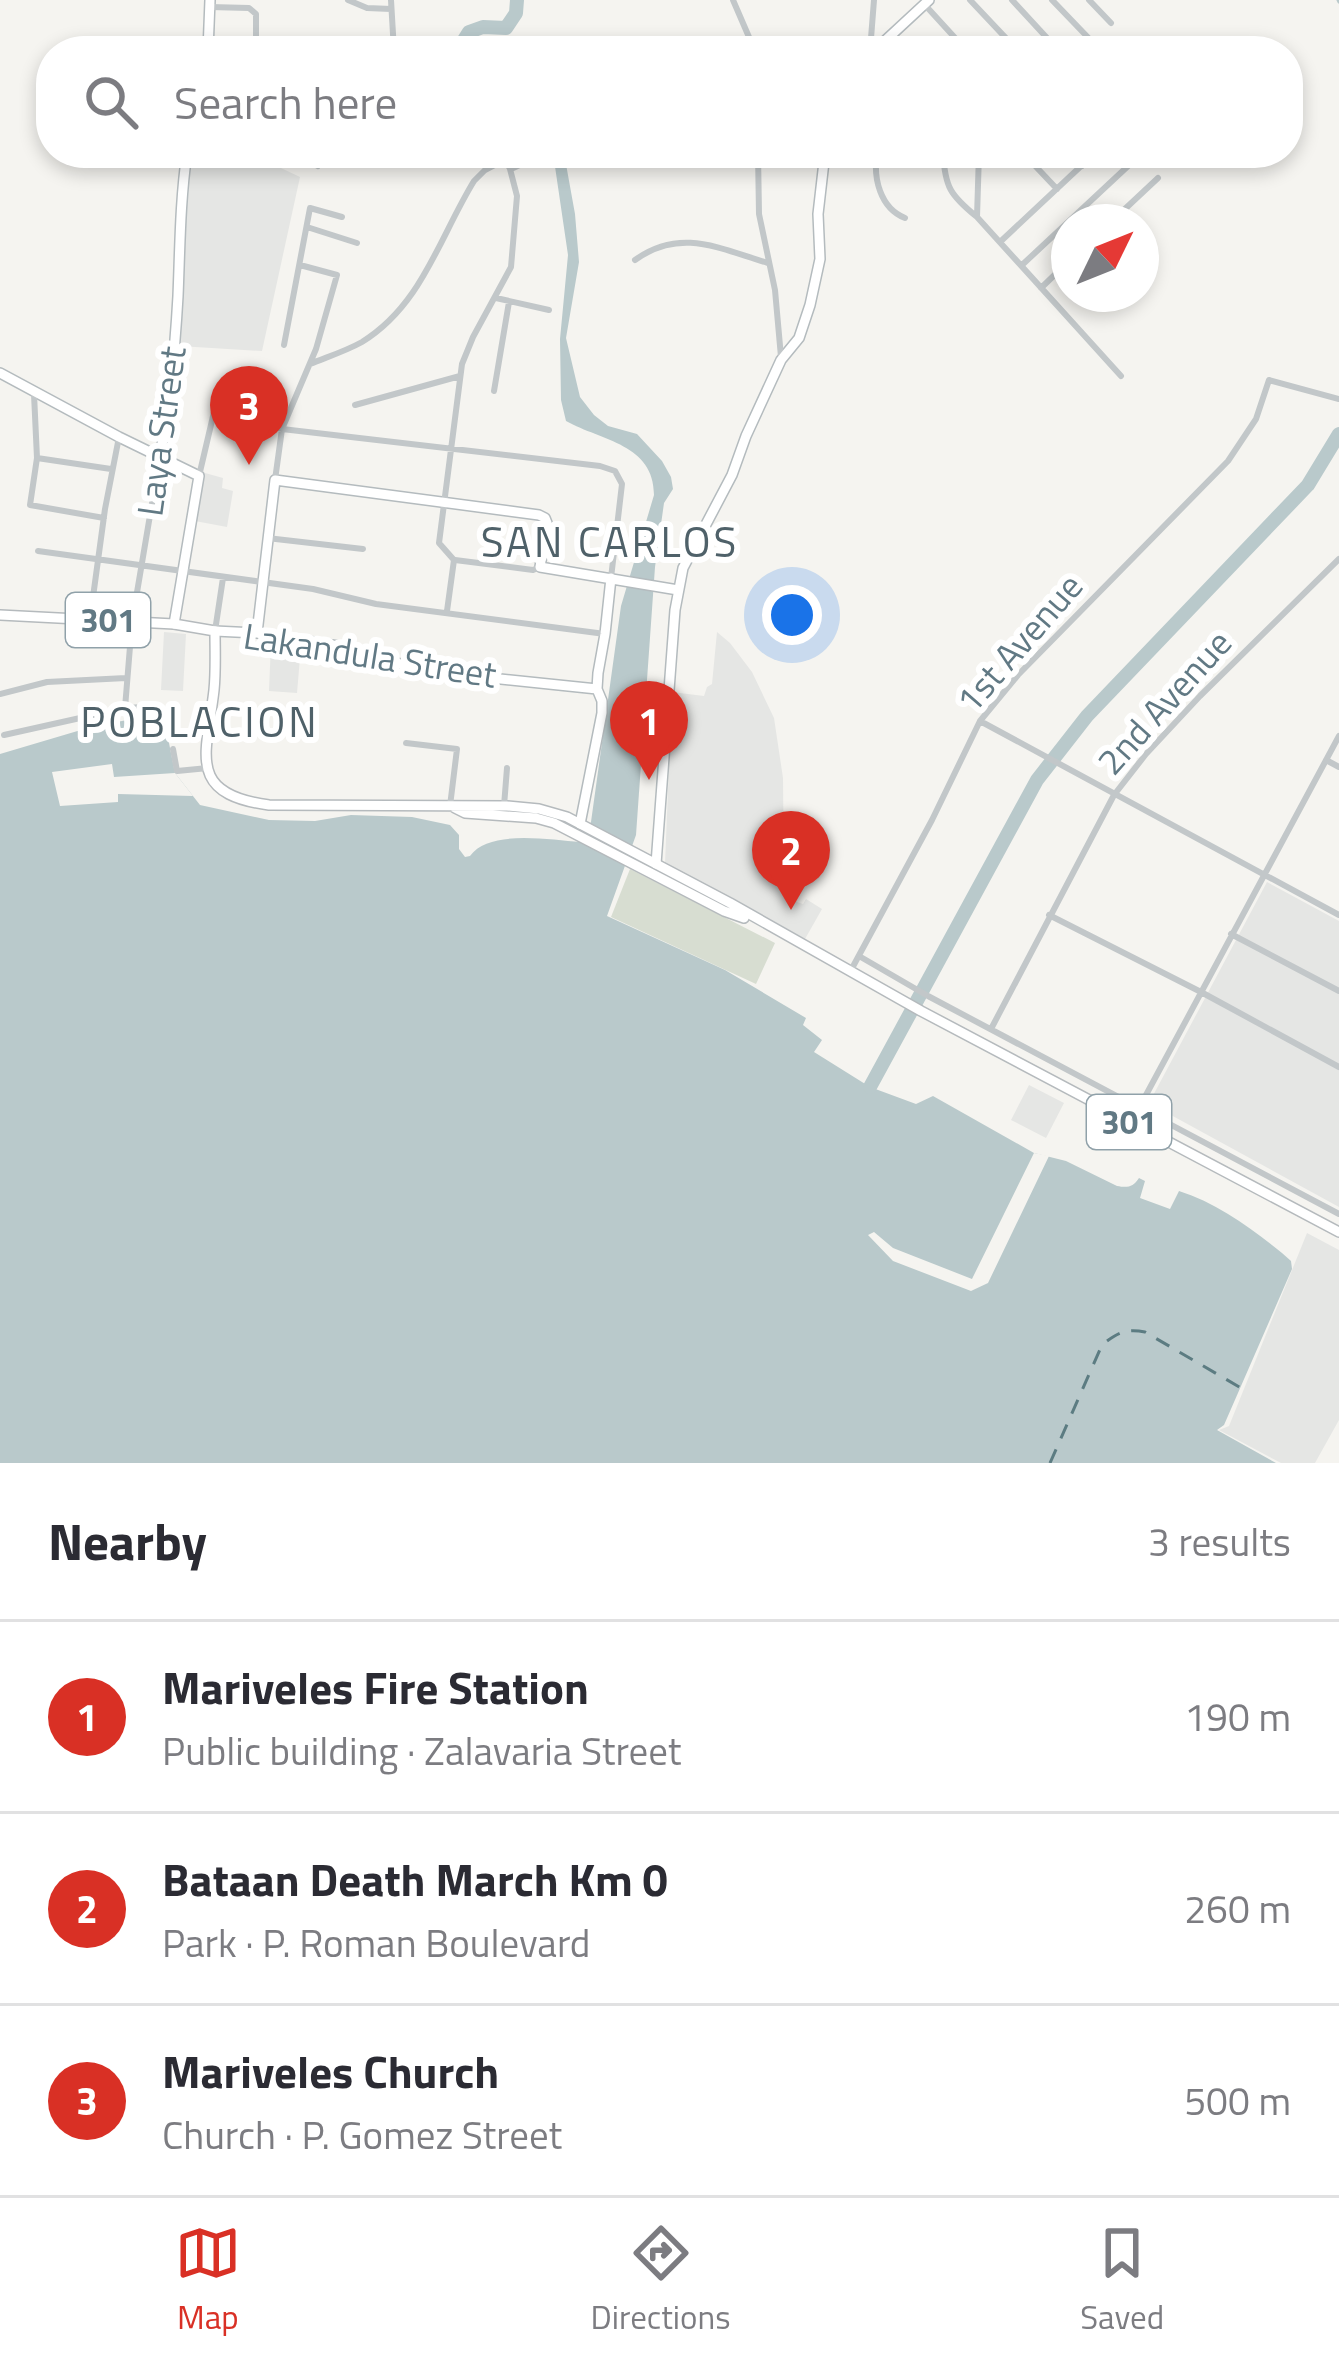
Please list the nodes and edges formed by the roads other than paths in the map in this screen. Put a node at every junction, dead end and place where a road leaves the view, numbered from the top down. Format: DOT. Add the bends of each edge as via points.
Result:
graph roads {
  1 [pos="348,0"];
  2 [pos="734,0"];
  3 [pos="874,0"];
  4 [pos="970,0"];
  5 [pos="1012,0"];
  6 [pos="1052,0"];
  7 [pos="1089,0"];
  8 [pos="926,2"];
  9 [pos="210,4"];
  10 [pos="391,4"];
  11 [pos="1111,23"];
  12 [pos="209,36"];
  13 [pos="256,36"];
  14 [pos="393,36"];
  15 [pos="749,36"];
  16 [pos="873,36"];
  17 [pos="889,36"];
  18 [pos="954,36"];
  19 [pos="1004,36"];
  20 [pos="1045,36"];
  21 [pos="1087,36"];
  22 [pos="185,168"];
  23 [pos="488,168"];
  24 [pos="758,168"];
  25 [pos="823,168"];
  26 [pos="876,168"];
  27 [pos="945,168"];
  28 [pos="979,168"];
  29 [pos="1038,168"];
  30 [pos="1080,168"];
  31 [pos="1126,168"];
  32 [pos="510,169"];
  33 [pos="1158,178"];
  34 [pos="1057,189"];
  35 [pos="1130,204"];
  36 [pos="342,217"];
  37 [pos="976,217"];
  38 [pos="905,218"];
  39 [pos="307,227"];
  40 [pos="1000,242"];
  41 [pos="357,243"];
  42 [pos="635,260"];
  43 [pos="770,264"];
  44 [pos="300,265"];
  45 [pos="1022,266"];
  46 [pos="1051,278"];
  47 [pos="1041,288"];
  48 [pos="496,298"];
  49 [pos="509,302"];
  50 [pos="549,310"];
  51 [pos="284,345"];
  52 [pos="782,360"];
  53 [pos="310,364"];
  54 [pos="0,373"];
  55 [pos="460,376"];
  56 [pos="1121,376"];
  57 [pos="34,390"];
  58 [pos="494,391"];
  59 [pos="1339,399"];
  60 [pos="355,405"];
  61 [pos="282,429"];
  62 [pos="119,437"];
  63 [pos="452,450"];
  64 [pos="160,457"];
  65 [pos="38,458"];
  66 [pos="113,469"];
  67 [pos="199,476"];
  68 [pos="275,480"];
  69 [pos="443,502"];
  70 [pos="104,518"];
  71 [pos="267,538"];
  72 [pos="363,549"];
  73 [pos="38,551"];
  74 [pos="98,559"];
  75 [pos="1339,559"];
  76 [pos="454,560"];
  77 [pos="142,566"];
  78 [pos="540,567"];
  79 [pos="183,572"];
  80 [pos="223,578"];
  81 [pos="610,578"];
  82 [pos="261,582"];
  83 [pos="678,590"];
  84 [pos="447,611"];
  85 [pos="0,615"];
  86 [pos="90,619"];
  87 [pos="132,622"];
  88 [pos="174,624"];
  89 [pos="215,631"];
  90 [pos="256,634"];
  91 [pos="605,634"];
  92 [pos="126,678"];
  93 [pos="597,688"];
  94 [pos="0,694"];
  95 [pos="125,707"];
  96 [pos="144,707"];
  97 [pos="980,721"];
  98 [pos="272,733"];
  99 [pos="207,734"];
  100 [pos="4,735"];
  101 [pos="1339,736"];
  102 [pos="406,743"];
  103 [pos="173,749"];
  104 [pos="1326,760"];
  105 [pos="1339,766"];
  106 [pos="208,768"];
  107 [pos="507,768"];
  108 [pos="1114,795"];
  109 [pos="450,806"];
  110 [pos="504,806"];
  111 [pos="583,829"];
  112 [pos="636,859"];
  113 [pos="656,864"];
  114 [pos="1265,874"];
  115 [pos="1049,915"];
  116 [pos="1339,915"];
  117 [pos="764,925"];
  118 [pos="1231,934"];
  119 [pos="859,956"];
  120 [pos="850,972"];
  121 [pos="1339,991"];
  122 [pos="1201,992"];
  123 [pos="991,1030"];
  124 [pos="1339,1067"];
  125 [pos="1139,1108"];
  126 [pos="1165,1123"];
  127 [pos="1150,1134"];
  128 [pos="1259,1172"];
  129 [pos="1258,1189"];
  130 [pos="1339,1214"];
  131 [pos="1339,1232"];
  1 -- 10 [label="street" via="368,8"];
  2 -- 15 [label="street"];
  3 -- 16 [label="street"];
  4 -- 19 [label="street"];
  5 -- 20 [label="street"];
  6 -- 21 [label="street"];
  7 -- 11 [label="street"];
  8 -- 17 [label="main road"];
  8 -- 18 [label="street"];
  9 -- 12 [label="main road"];
  9 -- 13 [label="street" via="249,8"];
  10 -- 14 [label="street"];
  22 -- 64 [label="main road, Laya Street"];
  23 -- 53 [label="street" via="395,316"];
  24 -- 43 [label="street"];
  25 -- 52 [label="main road" via="820,259 799,338"];
  26 -- 38 [label="street" via="883,198"];
  27 -- 37 [label="street" via="948,189"];
  28 -- 37 [label="street"];
  29 -- 34 [label="street"];
  30 -- 34 [label="street"];
  31 -- 45 [label="street"];
  32 -- 48 [label="street" via="518,196 511,267"];
  33 -- 35 [label="street"];
  34 -- 40 [label="street"];
  36 -- 39 [label="street" via="310,208"];
  37 -- 40 [label="street"];
  39 -- 41 [label="street"];
  39 -- 44 [label="street"];
  40 -- 45 [label="street"];
  42 -- 43 [label="street" via="690,241"];
  43 -- 52 [label="street"];
  44 -- 51 [label="street"];
  44 -- 53 [label="street" via="337,274"];
  45 -- 47 [label="street"];
  46 -- 47 [label="street"];
  47 -- 56 [label="street"];
  48 -- 49 [label="street"];
  48 -- 55 [label="street"];
  49 -- 50 [label="street"];
  49 -- 58 [label="street"];
  52 -- 83 [label="main road"];
  53 -- 61 [label="street"];
  54 -- 57 [label="main road"];
  55 -- 60 [label="street"];
  55 -- 63 [label="street"];
  57 -- 62 [label="main road"];
  57 -- 65 [label="street"];
  59 -- 97 [label="street, 1st Avenue" via="1269,380 1256,419 1228,461"];
  61 -- 63 [label="street"];
  61 -- 67 [label="street" via="214,412"];
  61 -- 68 [label="street"];
  62 -- 64 [label="main road"];
  62 -- 66 [label="street"];
  63 -- 69 [label="street"];
  63 -- 81 [label="street" via="615,471 622,491"];
  64 -- 67 [label="main road"];
  64 -- 77 [label="street, Laya Street"];
  65 -- 66 [label="street"];
  65 -- 70 [label="street" via="30,506"];
  66 -- 70 [label="street"];
  67 -- 79 [label="main road"];
  68 -- 69 [label="main road"];
  68 -- 71 [label="main road"];
  69 -- 76 [label="street" via="439,543"];
  69 -- 78 [label="main road" via="544,518"];
  70 -- 74 [label="street"];
  71 -- 72 [label="street"];
  71 -- 82 [label="main road"];
  73 -- 74 [label="street"];
  74 -- 77 [label="street"];
  74 -- 86 [label="street"];
  75 -- 108 [label="street, 2nd Avenue" via="1186,710"];
  76 -- 78 [label="street"];
  76 -- 84 [label="street"];
  77 -- 79 [label="street"];
  77 -- 87 [label="street, Laya Street"];
  78 -- 81 [label="main road"];
  79 -- 80 [label="street"];
  79 -- 88 [label="main road"];
  80 -- 82 [label="street"];
  80 -- 89 [label="street"];
  81 -- 83 [label="main road"];
  81 -- 91 [label="main road"];
  82 -- 84 [label="street"];
  82 -- 90 [label="main road"];
  83 -- 113 [label="main road"];
  84 -- 91 [label="street"];
  85 -- 86 [label="main road, 301"];
  86 -- 87 [label="main road, 301"];
  87 -- 88 [label="main road, 301"];
  87 -- 92 [label="street, Laya Street"];
  88 -- 89 [label="main road, 301"];
  89 -- 90 [label="main road, Lakandula Street"];
  89 -- 99 [label="main road"];
  90 -- 93 [label="main road, Lakandula Street" via="344,647 424,671"];
  91 -- 93 [label="main road"];
  92 -- 94 [label="street"];
  92 -- 95 [label="street, Laya Street"];
  93 -- 111 [label="main road" via="602,713"];
  95 -- 96 [label="street"];
  95 -- 100 [label="street"];
  97 -- 108 [label="street"];
  97 -- 119 [label="street, 1st Avenue"];
  98 -- 99 [label="street"];
  99 -- 106 [label="main road"];
  101 -- 104 [label="street"];
  102 -- 109 [label="street" via="457,749"];
  103 -- 106 [label="street" via="177,771"];
  104 -- 105 [label="street"];
  104 -- 114 [label="street"];
  106 -- 109 [label="main road, 301" via="220,790 242,801"];
  107 -- 110 [label="street"];
  108 -- 114 [label="street"];
  108 -- 115 [label="street, 2nd Avenue"];
  109 -- 110 [label="main road, 301"];
  109 -- 111 [label="main road, 301"];
  110 -- 111 [label="main road, 301" via="556,812"];
  111 -- 112 [label="main road, 301"];
  112 -- 113 [label="main road, 301"];
  112 -- 117 [label="main road, 301"];
  113 -- 117 [label="main road, 301"];
  114 -- 116 [label="street"];
  114 -- 118 [label="street"];
  115 -- 122 [label="street"];
  115 -- 123 [label="street, 2nd Avenue"];
  117 -- 120 [label="main road, 301"];
  118 -- 121 [label="street"];
  118 -- 122 [label="street"];
  119 -- 120 [label="street, 1st Avenue"];
  119 -- 123 [label="street"];
  120 -- 127 [label="main road, 301"];
  122 -- 124 [label="street"];
  122 -- 125 [label="street"];
  123 -- 125 [label="street"];
  125 -- 126 [label="street"];
  126 -- 127 [label="street"];
  126 -- 128 [label="street"];
  127 -- 129 [label="main road, 301"];
  128 -- 129 [label="street"];
  128 -- 130 [label="street"];
  129 -- 131 [label="main road, 301"];
}
